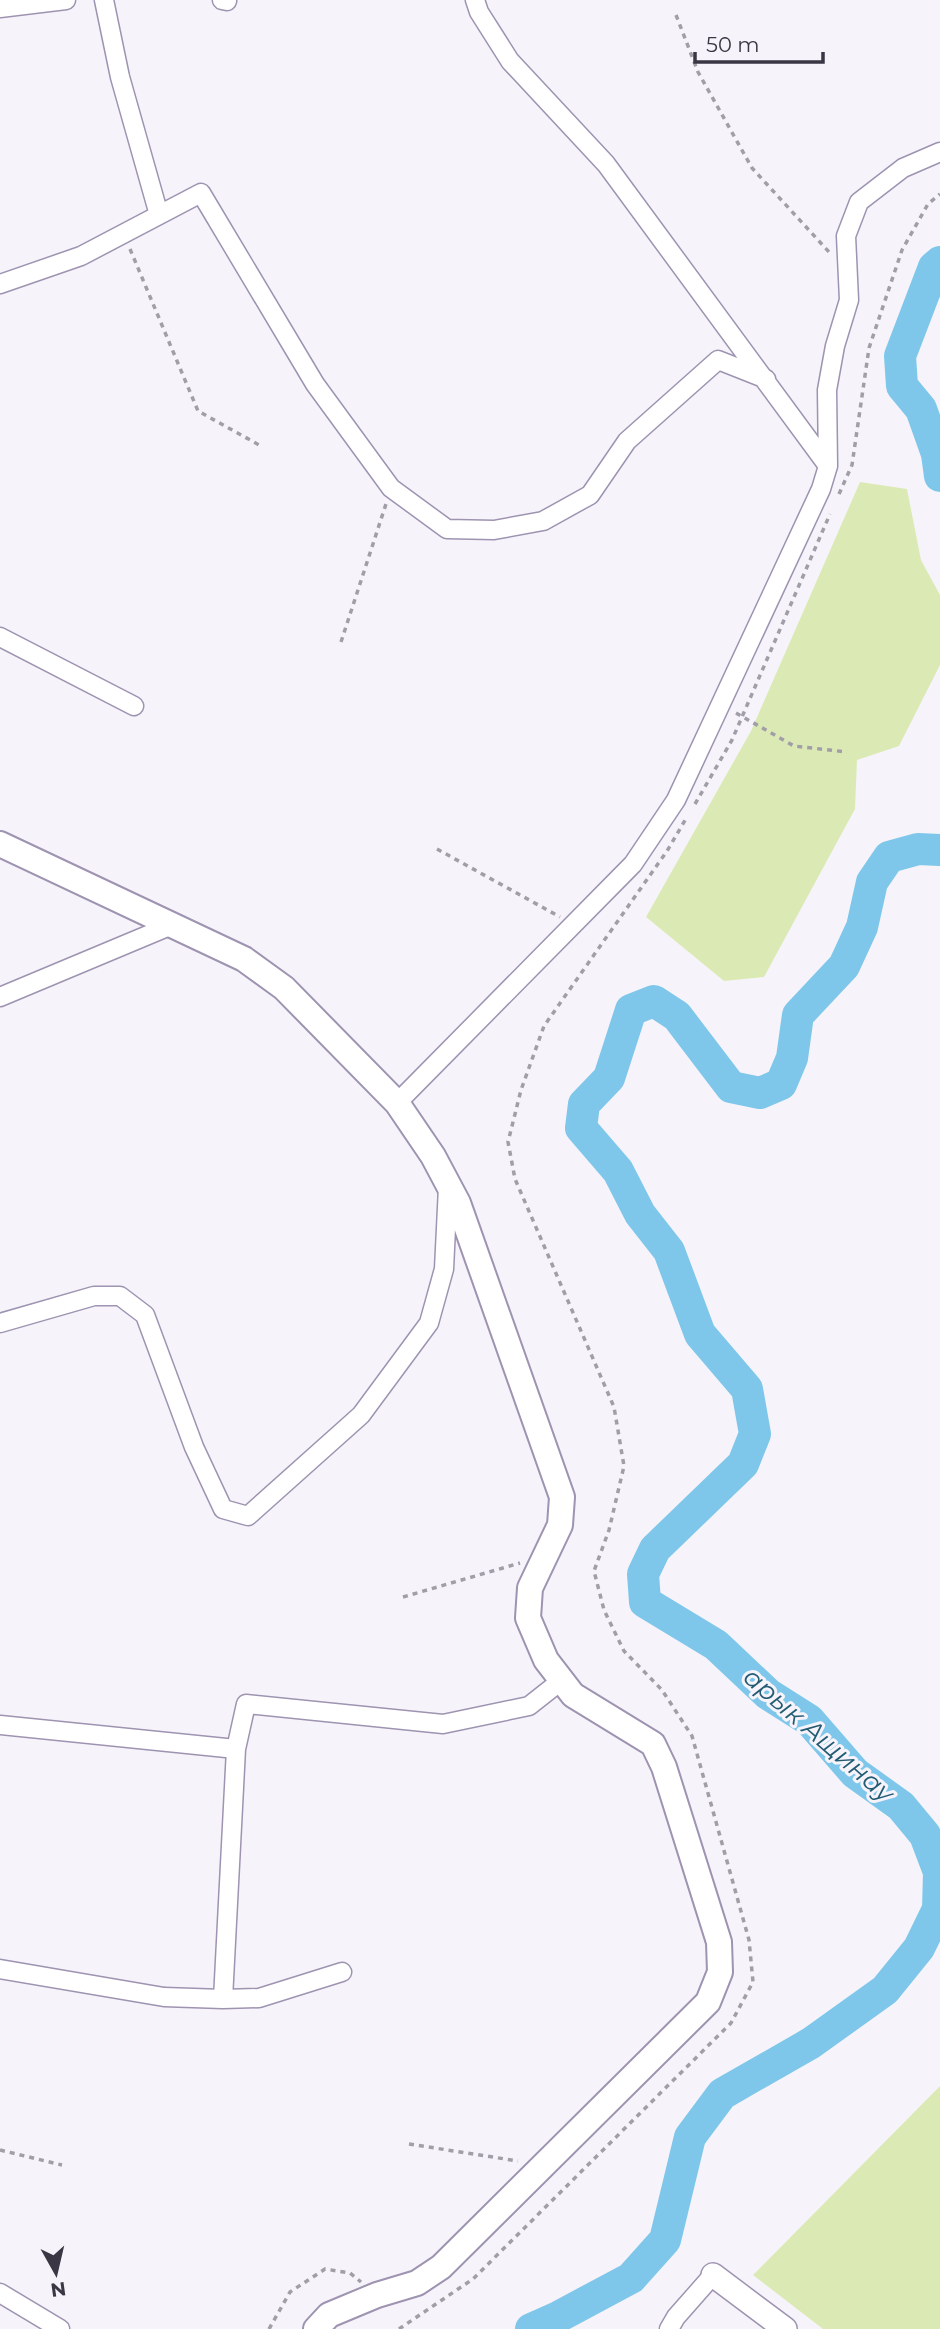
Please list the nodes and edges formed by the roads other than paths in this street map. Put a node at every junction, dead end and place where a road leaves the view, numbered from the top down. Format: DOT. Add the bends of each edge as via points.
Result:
graph roads {
  1 [pos="66,0"];
  2 [pos="104,0"];
  3 [pos="475,0"];
  4 [pos="0,8"];
  5 [pos="940,152"];
  6 [pos="159,215"];
  7 [pos="0,284"];
  8 [pos="766,379"];
  9 [pos="828,466"];
  10 [pos="0,637"];
  11 [pos="134,706"];
  12 [pos="0,844"];
  13 [pos="172,925"];
  14 [pos="0,997"];
  15 [pos="397,1103"];
  16 [pos="448,1185"];
  17 [pos="0,1323"];
  18 [pos="562,1680"];
  19 [pos="0,1725"];
  20 [pos="236,1749"];
  21 [pos="0,1969"];
  22 [pos="342,1972"];
  23 [pos="223,1999"];
  24 [pos="713,2275"];
  25 [pos="0,2293"];
  26 [pos="60,2329"];
  27 [pos="316,2329"];
  28 [pos="669,2329"];
  29 [pos="785,2329"];
  1 -- 4 [label="street"];
  2 -- 6 [label="street" via="120,77"];
  3 -- 8 [label="street" via="510,61 606,164"];
  5 -- 9 [label="street" via="903,167 859,202 846,236 849,300 827,390"];
  6 -- 7 [label="street" via="81,256"];
  6 -- 8 [label="street" via="201,192 315,384 391,488 447,529 494,530 543,521 590,495 626,441 718,360"];
  8 -- 9 [label="street"];
  9 -- 15 [label="street" via="721,707 669,811 632,864"];
  10 -- 11 [label="street"];
  12 -- 13 [label="main road"];
  13 -- 14 [label="street"];
  13 -- 15 [label="main road" via="244,959 284,988"];
  15 -- 16 [label="main road"];
  16 -- 17 [label="street" via="444,1269 429,1323 361,1415 248,1516 223,1509 194,1447 145,1315 120,1296 94,1296"];
  16 -- 18 [label="main road" via="562,1497 560,1525 530,1588 528,1618 546,1660"];
  18 -- 20 [label="street" via="529,1706 443,1724 246,1704"];
  18 -- 27 [label="main road" via="573,1695 653,1744 719,1942 720,1972 708,2002 442,2267 417,2283 329,2315"];
  19 -- 20 [label="street"];
  20 -- 23 [label="street"];
  21 -- 23 [label="street" via="164,1997"];
  22 -- 23 [label="street" via="259,1998"];
  24 -- 28 [label="street"];
  24 -- 29 [label="street"];
  25 -- 26 [label="street"];
}
